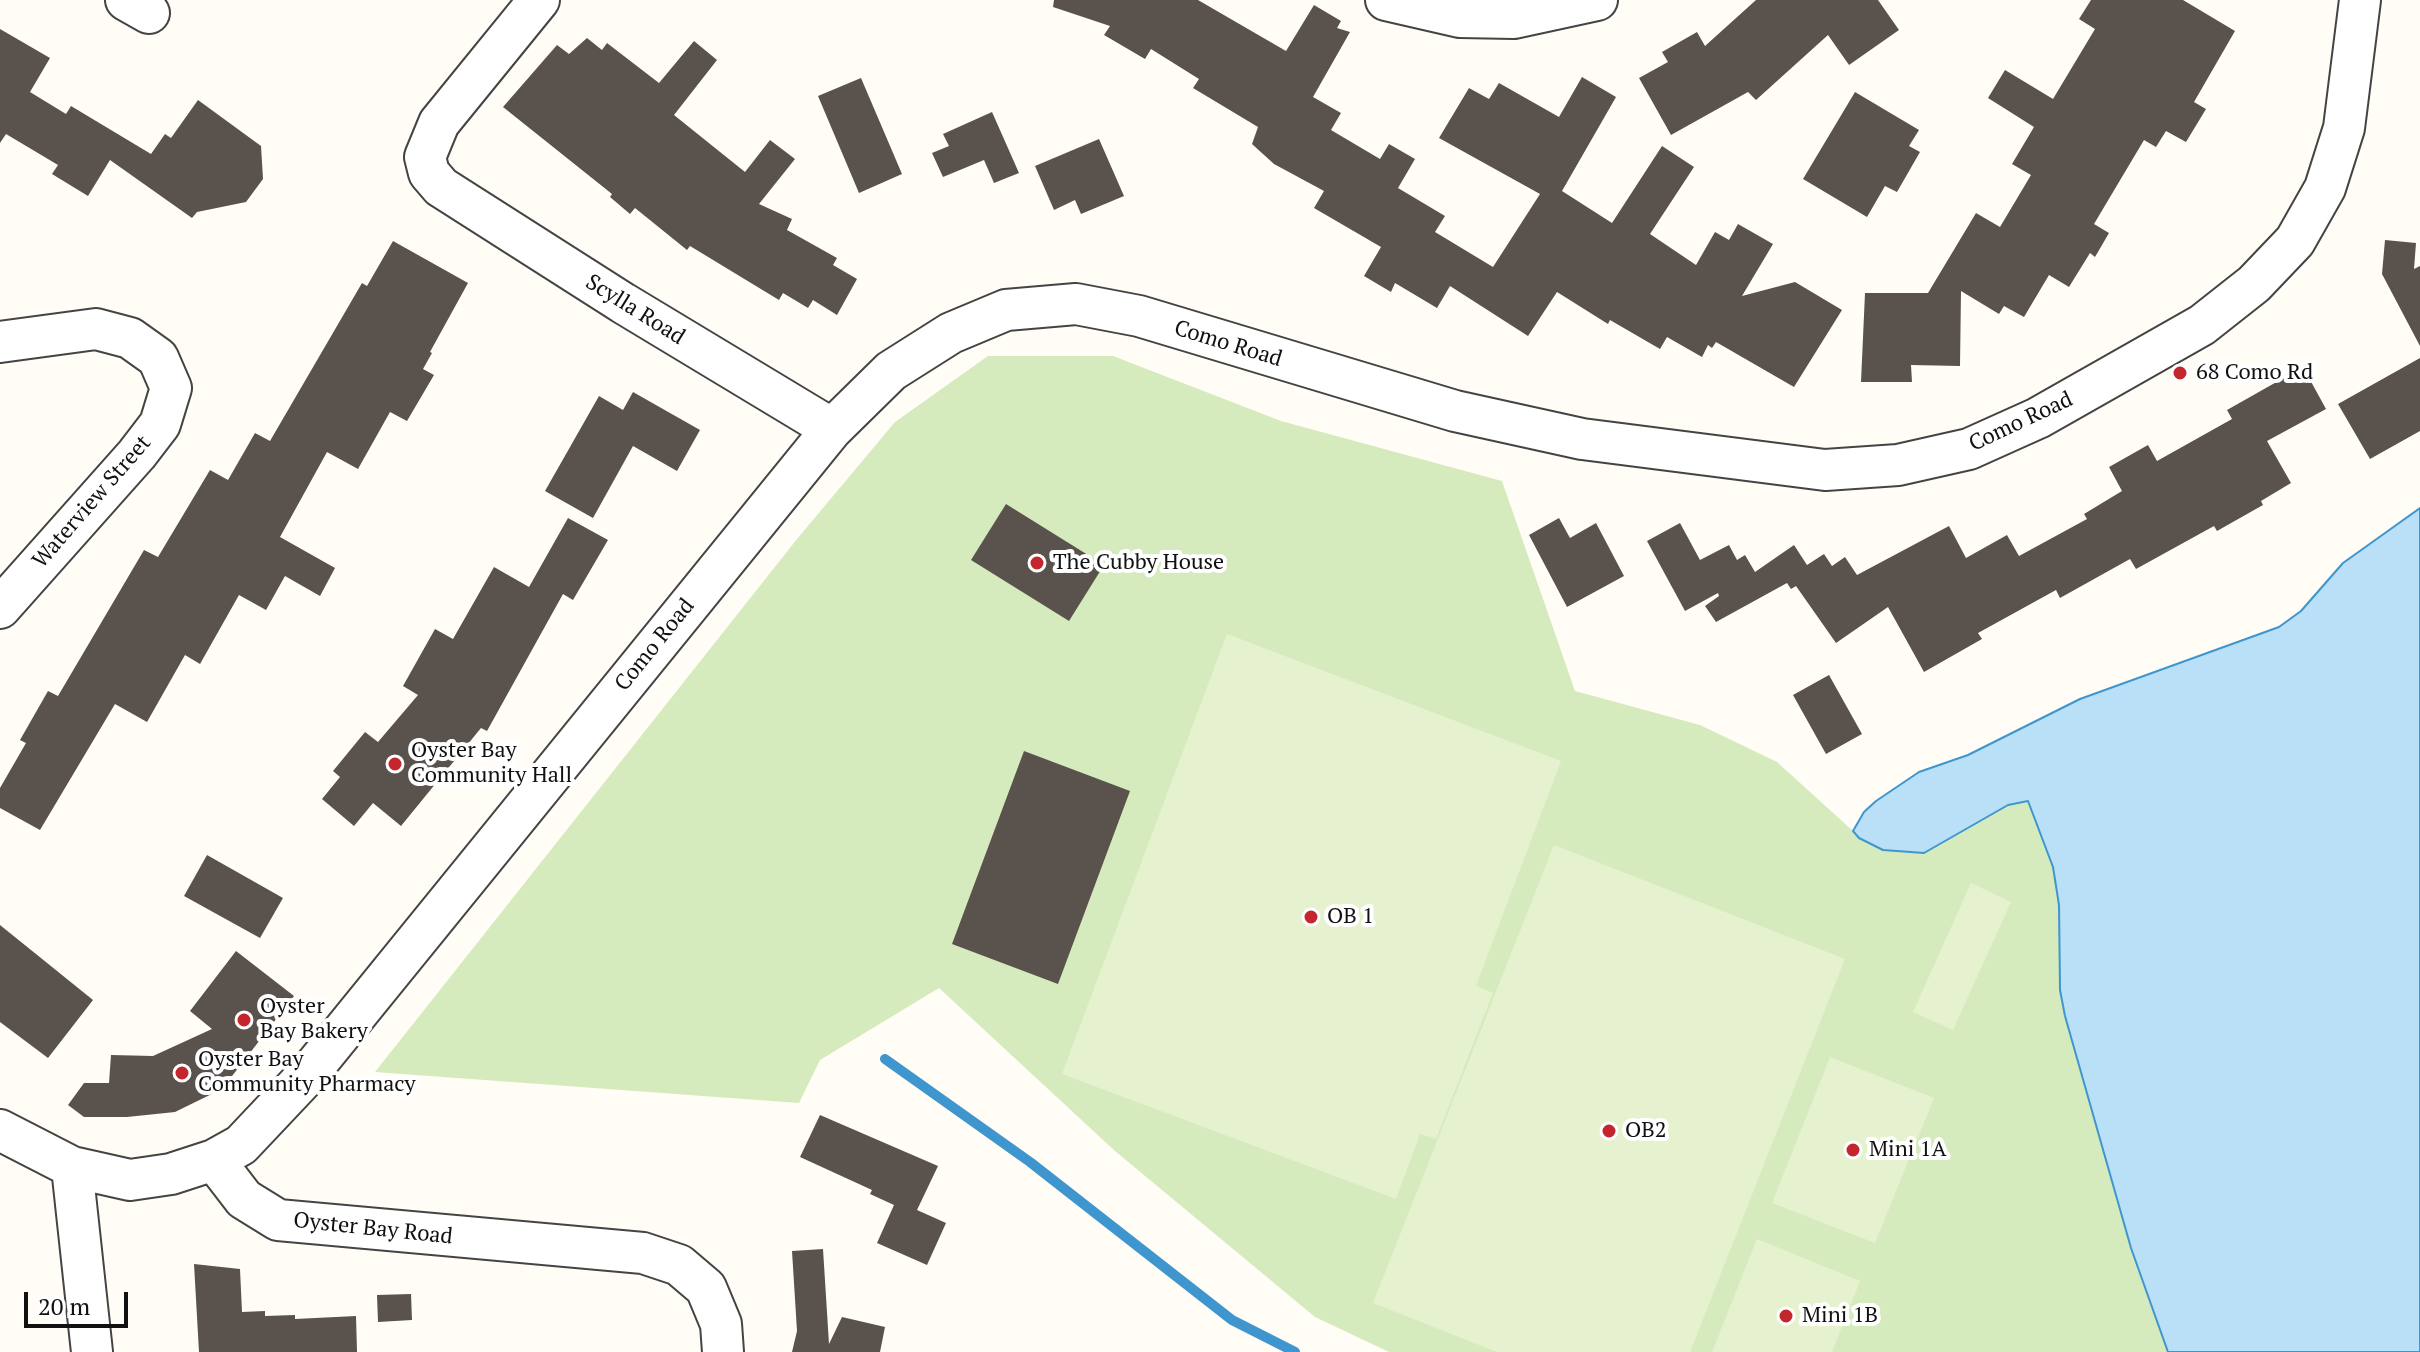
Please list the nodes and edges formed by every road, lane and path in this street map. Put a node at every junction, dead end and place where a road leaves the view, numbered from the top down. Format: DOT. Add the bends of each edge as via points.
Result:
graph roads {
  1 [pos="539,0"];
  2 [pos="1386,0"];
  3 [pos="1597,0"];
  4 [pos="2360,0"];
  5 [pos="0,342"];
  6 [pos="832,429"];
  7 [pos="0,608"];
  8 [pos="0,1130"];
  9 [pos="214,1160"];
  10 [pos="72,1167"];
  11 [pos="92,1352"];
  12 [pos="723,1352"];
  1 -- 6 [label="street, Scylla Road" via="439,123 425,157 429,173 441,187 623,303"];
  2 -- 3 [label="street" via="1460,17 1514,18"];
  4 -- 6 [label="street, Como Road" via="2344,128 2325,188 2295,241 2254,284 2202,325 2038,418 1969,449 1898,465 1825,470 1582,439 1455,411 1139,316 1076,304 1006,310 951,333 891,371"];
  5 -- 7 [label="street, Waterview Street" via="96,329 108,332 130,338 158,358 171,388 160,424 137,454"];
  6 -- 9 [label="street, Como Road" via="309,1073 241,1145"];
  8 -- 10 [label="street"];
  9 -- 10 [label="street" via="140,1179 110,1178"];
  9 -- 12 [label="street, Oyster Bay Road" via="244,1199 278,1220 643,1253 679,1265 706,1288 721,1324"];
  10 -- 11 [label="street"];
}
